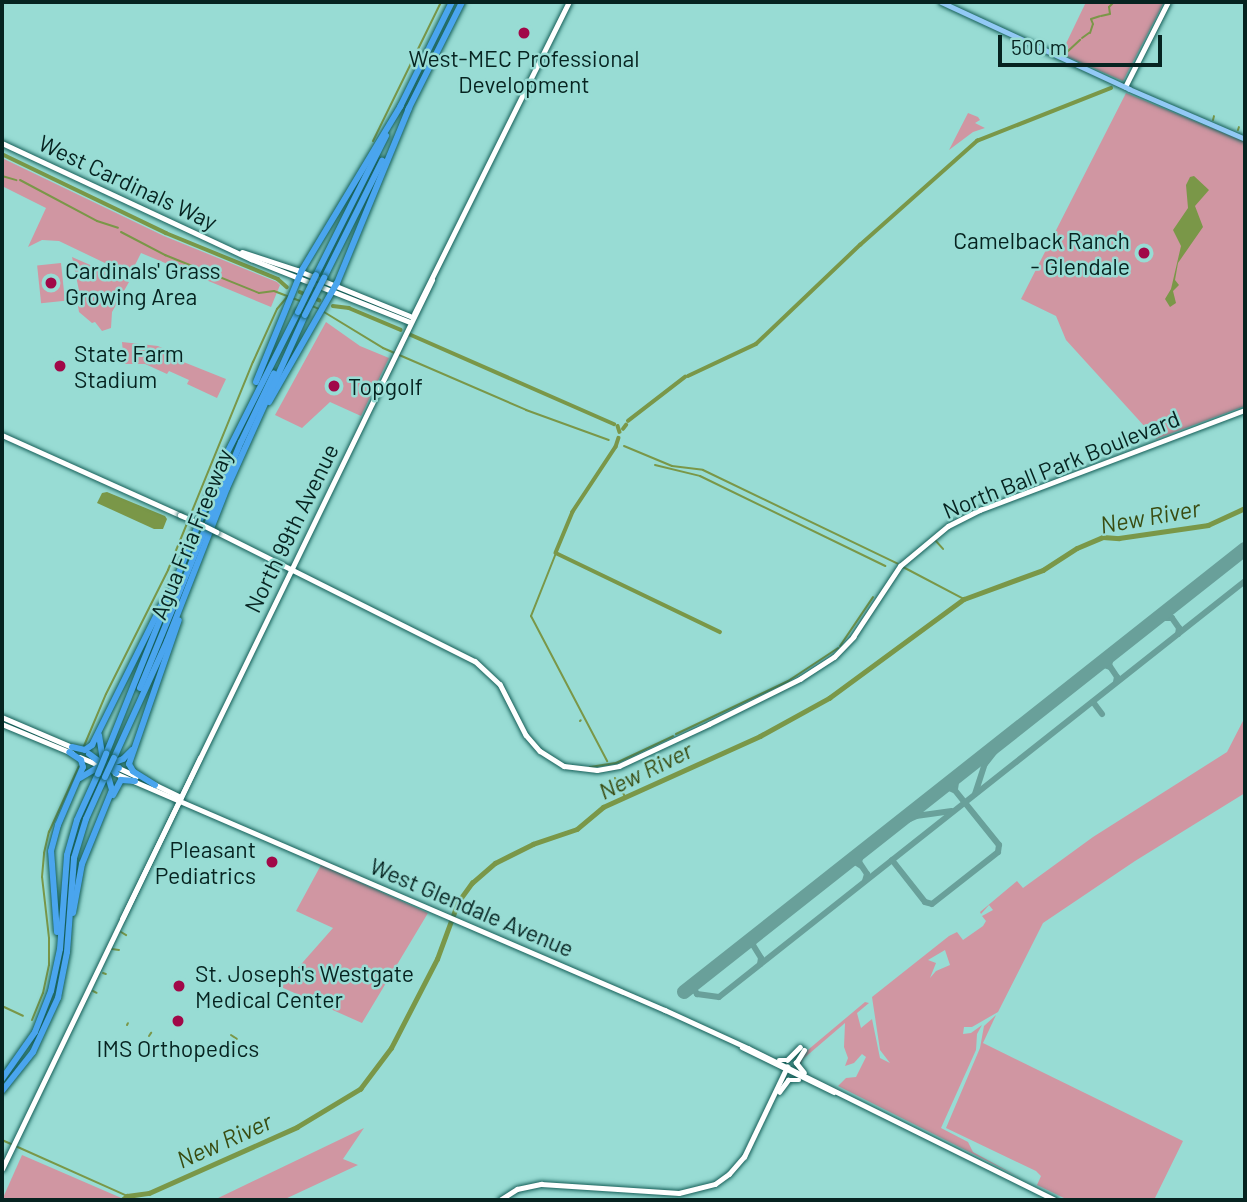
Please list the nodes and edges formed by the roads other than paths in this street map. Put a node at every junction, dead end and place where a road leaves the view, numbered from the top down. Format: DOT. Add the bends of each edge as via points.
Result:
graph roads {
  1 [pos="463,2"];
  2 [pos="569,2"];
  3 [pos="946,2"];
  4 [pos="1168,2"];
  5 [pos="451,4"];
  6 [pos="1125,87"];
  7 [pos="401,105"];
  8 [pos="409,108"];
  9 [pos="1245,139"];
  10 [pos="2,143"];
  11 [pos="241,252"];
  12 [pos="300,275"];
  13 [pos="332,292"];
  14 [pos="412,318"];
  15 [pos="290,328"];
  16 [pos="298,331"];
  17 [pos="1245,410"];
  18 [pos="2,435"];
  19 [pos="234,437"];
  20 [pos="247,443"];
  21 [pos="218,493"];
  22 [pos="204,526"];
  23 [pos="181,564"];
  24 [pos="291,570"];
  25 [pos="187,575"];
  26 [pos="125,709"];
  27 [pos="2,717"];
  28 [pos="2,724"];
  29 [pos="99,733"];
  30 [pos="136,742"];
  31 [pos="71,750"];
  32 [pos="90,758"];
  33 [pos="106,763"];
  34 [pos="118,771"];
  35 [pos="101,776"];
  36 [pos="135,781"];
  37 [pos="76,784"];
  38 [pos="155,785"];
  39 [pos="181,800"];
  40 [pos="108,803"];
  41 [pos="68,953"];
  42 [pos="53,983"];
  43 [pos="768,1060"];
  44 [pos="788,1070"];
  45 [pos="806,1076"];
  46 [pos="2,1079"];
  47 [pos="811,1084"];
  48 [pos="777,1091"];
  49 [pos="834,1092"];
  50 [pos="2,1093"];
  51 [pos="2,1169"];
  52 [pos="500,1200"];
  53 [pos="1055,1200"];
  1 -- 8 [label="highway, Agua Fria Freeway"];
  2 -- 14 [label="main road, North 99th Avenue"];
  3 -- 6 [label="main road"];
  4 -- 6 [label="main road"];
  5 -- 7 [label="highway, Agua Fria Freeway"];
  6 -- 9 [label="main road"];
  7 -- 12 [label="highway"];
  7 -- 15 [label="highway, Agua Fria Freeway, bridge"];
  8 -- 13 [label="highway"];
  8 -- 16 [label="highway, Agua Fria Freeway, bridge"];
  10 -- 11 [label="main road, West Cardinals Way"];
  11 -- 12 [label="main road, West Cardinals Way"];
  11 -- 12 [label="main road, West Cardinals Way"];
  12 -- 13 [label="main road, West Cardinals Way"];
  12 -- 19 [label="highway"];
  13 -- 14 [label="main road, West Cardinals Way"];
  13 -- 20 [label="highway"];
  14 -- 24 [label="main road, North 99th Avenue"];
  15 -- 19 [label="highway, Agua Fria Freeway"];
  15 -- 21 [label="highway"];
  16 -- 20 [label="highway, Agua Fria Freeway"];
  16 -- 21 [label="highway"];
  17 -- 24 [label="main road, North Ball Park Boulevard" via="972,513 935,534 908,558 848,643 814,670 622,764 593,771 564,766 537,748 500,684 478,662"];
  18 -- 22 [label="main road, North Ball Park Boulevard, bridge"];
  19 -- 23 [label="highway, Agua Fria Freeway"];
  20 -- 25 [label="highway, Agua Fria Freeway"];
  21 -- 22 [label="highway"];
  22 -- 24 [label="main road, North Ball Park Boulevard, bridge"];
  22 -- 25 [label="highway"];
  23 -- 26 [label="highway, Agua Fria Freeway"];
  23 -- 29 [label="highway"];
  24 -- 39 [label="main road, North 99th Avenue"];
  25 -- 26 [label="highway"];
  25 -- 30 [label="highway"];
  25 -- 33 [label="highway, Agua Fria Freeway" via="131,716"];
  26 -- 33 [label="highway, Agua Fria Freeway"];
  27 -- 31 [label="main road"];
  28 -- 31 [label="main road"];
  29 -- 31 [label="highway" via="89,748"];
  29 -- 33 [label="highway" via="98,747"];
  30 -- 33 [label="highway" via="127,755"];
  30 -- 38 [label="highway" via="130,767"];
  31 -- 32 [label="main road"];
  31 -- 37 [label="highway" via="83,765"];
  32 -- 33 [label="highway"];
  33 -- 34 [label="highway"];
  33 -- 35 [label="highway, Agua Fria Freeway, bridge"];
  33 -- 37 [label="highway" via="84,774"];
  33 -- 40 [label="highway" via="112,784"];
  34 -- 36 [label="main road, West Glendale Avenue"];
  34 -- 38 [label="main road, West Glendale Avenue"];
  35 -- 41 [label="highway, Agua Fria Freeway" via="74,858"];
  35 -- 42 [label="highway, Agua Fria Freeway" via="75,825 67,855"];
  36 -- 39 [label="main road, West Glendale Avenue"];
  36 -- 40 [label="highway" via="120,781"];
  37 -- 42 [label="highway" via="51,855 57,926"];
  38 -- 39 [label="main road, West Glendale Avenue"];
  39 -- 43 [label="main road, West Glendale Avenue" via="665,1010"];
  39 -- 51 [label="main road, North 99th Avenue"];
  40 -- 41 [label="highway" via="80,872"];
  41 -- 50 [label="highway, Agua Fria Freeway" via="55,1006 33,1052"];
  42 -- 46 [label="highway, Agua Fria Freeway" via="39,1023"];
  43 -- 44 [label="main road, West Glendale Avenue"];
  43 -- 45 [label="main road" via="786,1060 802,1049 796,1065"];
  43 -- 48 [label="main road" via="779,1073"];
  44 -- 45 [label="main road, West Glendale Avenue"];
  44 -- 47 [label="main road, West Glendale Avenue"];
  44 -- 48 [label="main road"];
  45 -- 49 [label="main road, West Glendale Avenue"];
  47 -- 48 [label="main road" via="791,1078"];
  47 -- 49 [label="main road, West Glendale Avenue"];
  48 -- 52 [label="main road" via="741,1161 709,1187 679,1193 541,1184 517,1189"];
  49 -- 53 [label="main road, West Glendale Avenue"];
}
